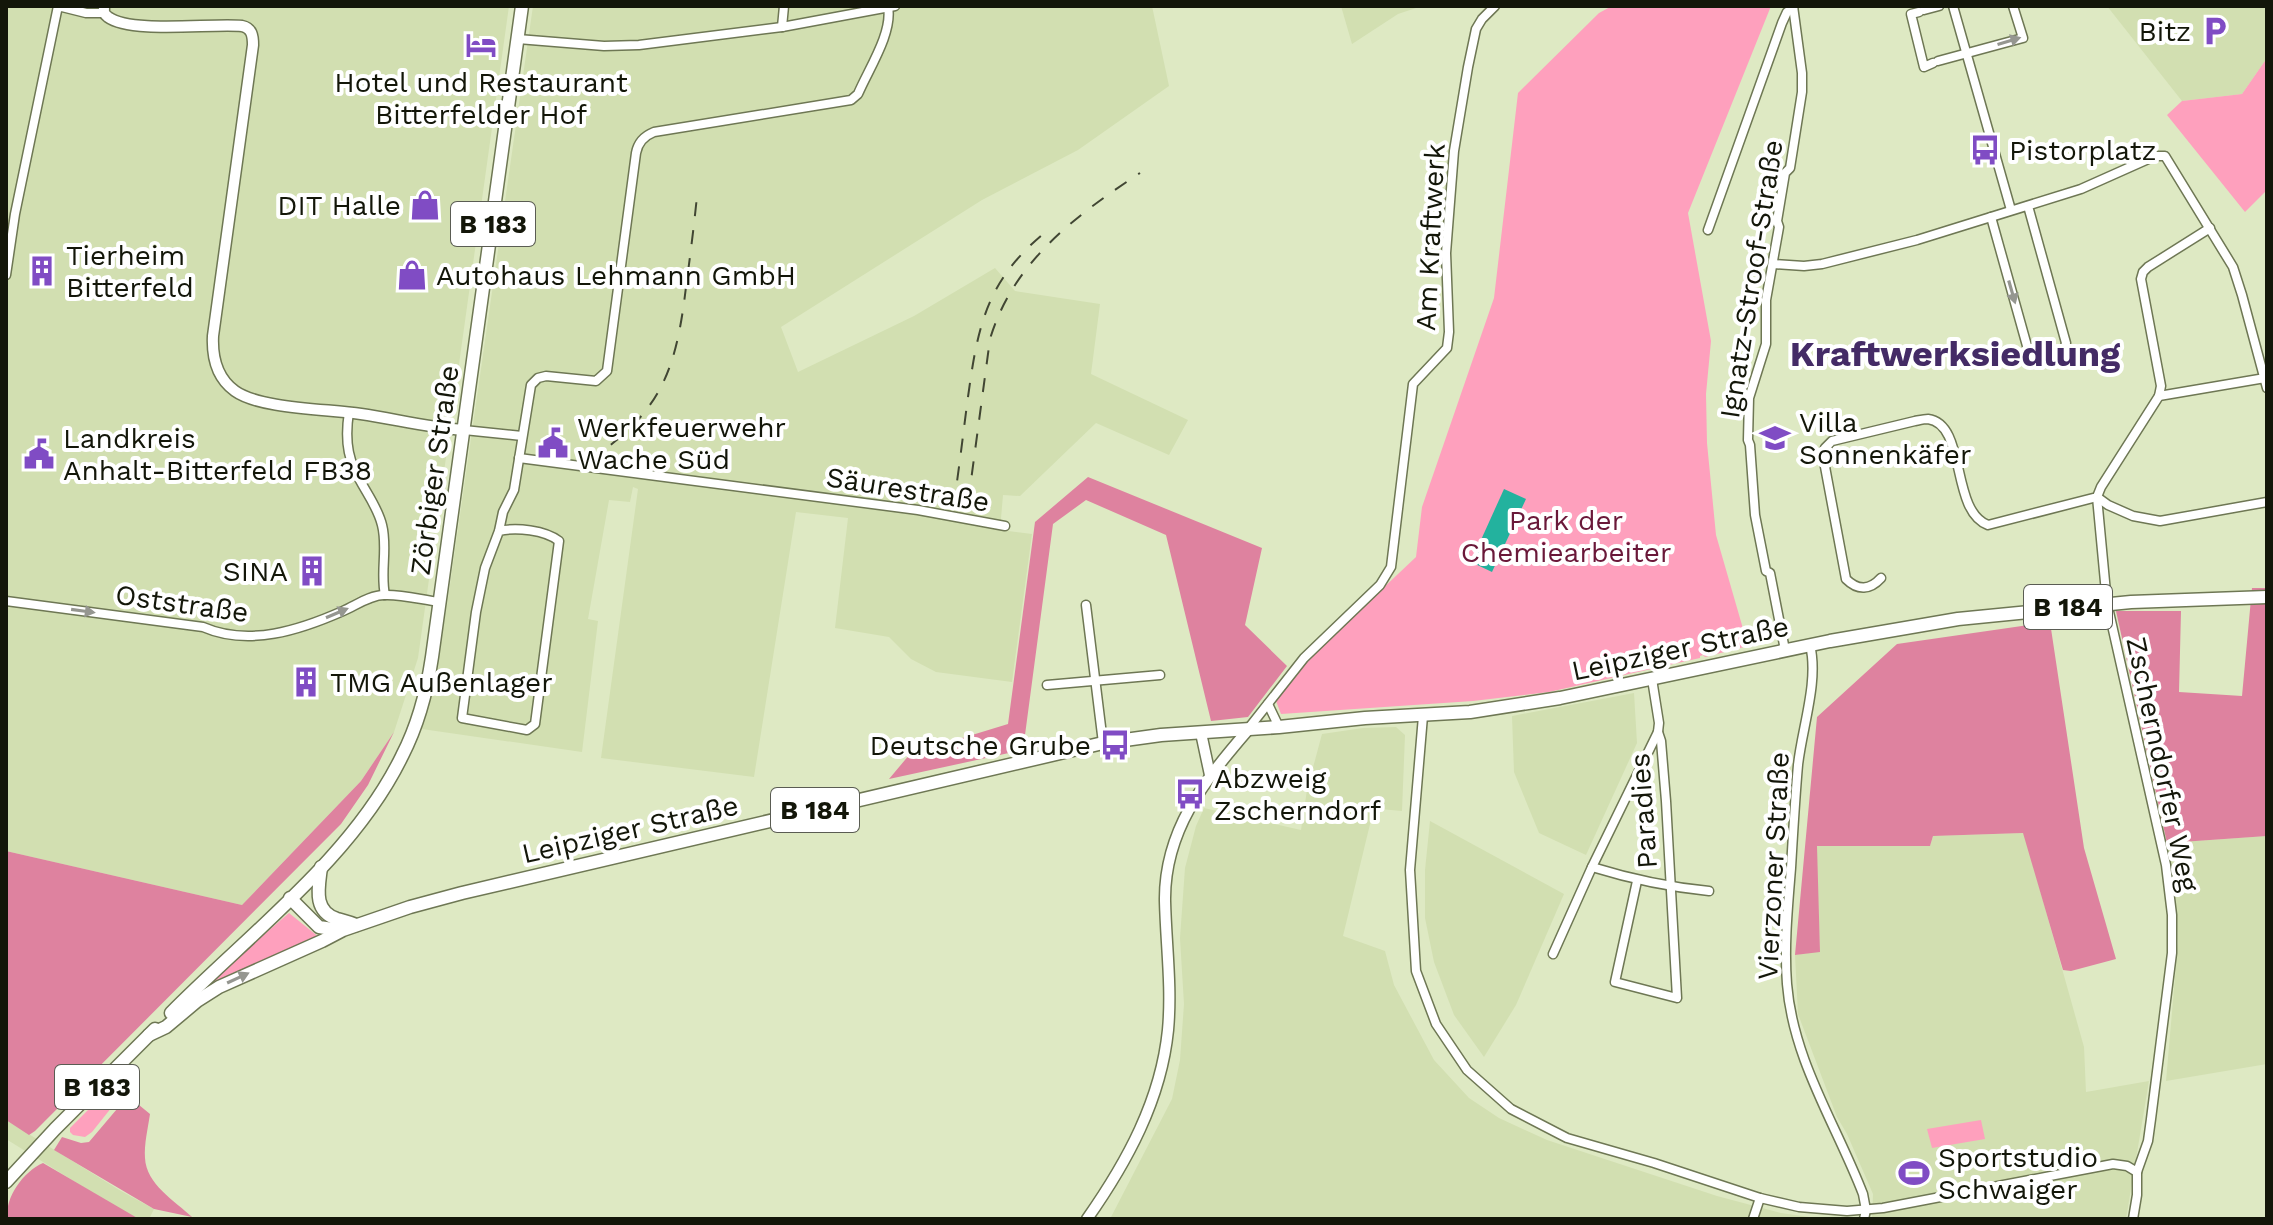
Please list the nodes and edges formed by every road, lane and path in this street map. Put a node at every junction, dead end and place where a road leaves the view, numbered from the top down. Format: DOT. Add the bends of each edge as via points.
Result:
graph roads {
  1 [pos="58,6"];
  2 [pos="522,6"];
  3 [pos="784,6"];
  4 [pos="1495,6"];
  5 [pos="1939,6"];
  6 [pos="1953,6"];
  7 [pos="2013,6"];
  8 [pos="891,7"];
  9 [pos="1793,7"];
  10 [pos="104,9"];
  11 [pos="782,27"];
  12 [pos="518,39"];
  13 [pos="1965,53"];
  14 [pos="2028,206"];
  15 [pos="2011,210"];
  16 [pos="1991,217"];
  17 [pos="2210,228"];
  18 [pos="1708,230"];
  19 [pos="1773,264"];
  20 [pos="6,275"];
  21 [pos="2266,383"];
  22 [pos="2159,396"];
  23 [pos="349,412"];
  24 [pos="464,430"];
  25 [pos="522,436"];
  26 [pos="519,458"];
  27 [pos="2097,497"];
  28 [pos="2267,502"];
  29 [pos="1005,526"];
  30 [pos="499,531"];
  31 [pos="1881,578"];
  32 [pos="385,595"];
  33 [pos="2267,597"];
  34 [pos="6,601"];
  35 [pos="440,602"];
  36 [pos="2107,603"];
  37 [pos="1086,605"];
  38 [pos="1810,645"];
  39 [pos="1785,650"];
  40 [pos="1160,675"];
  41 [pos="1652,679"];
  42 [pos="1096,680"];
  43 [pos="1047,685"];
  44 [pos="1268,704"];
  45 [pos="1423,716"];
  46 [pos="1279,727"];
  47 [pos="1248,730"];
  48 [pos="1658,732"];
  49 [pos="1201,733"];
  50 [pos="1103,743"];
  51 [pos="1210,775"];
  52 [pos="321,867"];
  53 [pos="1592,867"];
  54 [pos="1637,881"];
  55 [pos="1670,887"];
  56 [pos="1709,891"];
  57 [pos="290,898"];
  58 [pos="356,925"];
  59 [pos="343,930"];
  60 [pos="1553,954"];
  61 [pos="149,1035"];
  62 [pos="24,1162"];
  63 [pos="6,1171"];
  64 [pos="2137,1172"];
  65 [pos="6,1182"];
  66 [pos="1760,1198"];
  67 [pos="1865,1214"];
  68 [pos="1087,1219"];
  69 [pos="1753,1219"];
  70 [pos="2133,1219"];
  1 -- 10 [label="street" via="86,13"];
  1 -- 20 [label="street"];
  2 -- 12 [label="main road, Zörbiger Straße / B 183"];
  3 -- 11 [label="street"];
  4 -- 44 [label="street, Am Kraftwerk" via="1476,29 1468,67 1447,238 1447,348 1413,384 1391,567"];
  5 -- 13 [label="street" via="1911,14 1924,67"];
  6 -- 13 [label="street"];
  13 -- 7 [label="street, one-way" via="2023,38"];
  8 -- 11 [label="street"];
  8 -- 25 [label="street" via="885,36 851,100 654,132 642,140 607,371 592,382 538,378 529,389"];
  9 -- 18 [label="street" via="1782,23"];
  9 -- 19 [label="street, Ignatz-Stroof-Straße" via="1802,92"];
  10 -- 23 [label="street" via="113,19 136,25 234,25 250,30 253,45 213,354 228,386 252,400"];
  11 -- 12 [label="street" via="629,46"];
  12 -- 24 [label="main road, Zörbiger Straße / B 183"];
  13 -- 15 [label="street"];
  14 -- 15 [label="street"];
  16 -- 14 [label="street, one-way" via="2029,353 2039,360 2062,353 2066,343"];
  14 -- 17 [label="street" via="2165,156"];
  15 -- 16 [label="street"];
  16 -- 19 [label="street" via="1822,264"];
  17 -- 21 [label="street" via="2233,267"];
  17 -- 22 [label="street" via="2143,272"];
  19 -- 39 [label="street, Ignatz-Stroof-Straße" via="1766,344 1749,398 1748,440 1755,515"];
  21 -- 22 [label="street"];
  22 -- 27 [label="street"];
  23 -- 24 [label="street"];
  23 -- 32 [label="street" via="351,461 383,529"];
  24 -- 25 [label="street"];
  24 -- 35 [label="main road, Zörbiger Straße / B 183"];
  25 -- 26 [label="street"];
  26 -- 29 [label="street, Säurestraße"];
  26 -- 30 [label="street"];
  27 -- 28 [label="street" via="2133,516 2160,521"];
  27 -- 31 [label="street" via="1988,525 1970,511 1950,439 1936,422 1915,421 1832,441 1823,456 1846,579 1862,588"];
  27 -- 36 [label="street, Zscherndorfer Weg"];
  30 -- 30 [label="street" via="476,612 462,718 527,730 535,724 559,541 551,535"];
  34 -- 32 [label="street, Oststraße, one-way" via="250,637 312,624"];
  32 -- 35 [label="street, Oststraße"];
  33 -- 36 [label="main road, Leipziger Straße / B 184"];
  35 -- 52 [label="main road, Zörbiger Straße / B 183" via="427,686 407,745 362,820"];
  36 -- 38 [label="main road, Leipziger Straße / B 184" via="1958,619"];
  36 -- 64 [label="street, Zscherndorfer Weg" via="2166,865 2172,915 2172,953 2148,1141"];
  37 -- 42 [label="street"];
  38 -- 39 [label="main road, Leipziger Straße / B 184"];
  38 -- 67 [label="street, Vierzoner Straße" via="1812,679 1798,764 1786,982 1804,1062 1854,1170"];
  39 -- 41 [label="main road, Leipziger Straße / B 184"];
  40 -- 42 [label="street"];
  41 -- 45 [label="main road, Leipziger Straße / B 184" via="1541,701"];
  41 -- 48 [label="street, Paradies"];
  42 -- 43 [label="street"];
  42 -- 50 [label="street"];
  44 -- 46 [label="street"];
  44 -- 47 [label="street, Am Kraftwerk"];
  45 -- 46 [label="main road, Leipziger Straße / B 184"];
  45 -- 66 [label="street" via="1410,870 1416,971 1436,1024 1467,1070 1511,1109 1567,1138"];
  46 -- 47 [label="main road, Leipziger Straße / B 184"];
  47 -- 49 [label="main road, Leipziger Straße / B 184"];
  47 -- 51 [label="street"];
  48 -- 53 [label="street, Paradies"];
  48 -- 55 [label="street, Paradies"];
  49 -- 50 [label="main road, Leipziger Straße / B 184"];
  49 -- 51 [label="street"];
  50 -- 58 [label="main road, Leipziger Straße / B 184" via="445,897"];
  51 -- 68 [label="street" via="1178,829 1166,876 1169,1006 1159,1077 1136,1141"];
  52 -- 57 [label="main road, Zörbiger Straße / B 183"];
  52 -- 58 [label="main road" via="320,906"];
  53 -- 54 [label="street, Paradies"];
  53 -- 60 [label="street, Paradies"];
  54 -- 55 [label="street, Paradies"];
  54 -- 55 [label="street, Paradies" via="1615,982 1677,998"];
  55 -- 56 [label="street, Paradies"];
  57 -- 59 [label="main road" via="319,927"];
  57 -- 61 [label="main road, B 183"];
  58 -- 59 [label="main road, B 184"];
  61 -- 59 [label="main road, B 184, one-way" via="219,987"];
  61 -- 62 [label="main road, B 183"];
  62 -- 63 [label="main road, B 183"];
  62 -- 65 [label="main road, B 183"];
  64 -- 67 [label="street" via="2113,1164"];
  64 -- 70 [label="street, Zscherndorfer Weg"];
  66 -- 67 [label="street"];
  66 -- 69 [label="street"];
}
